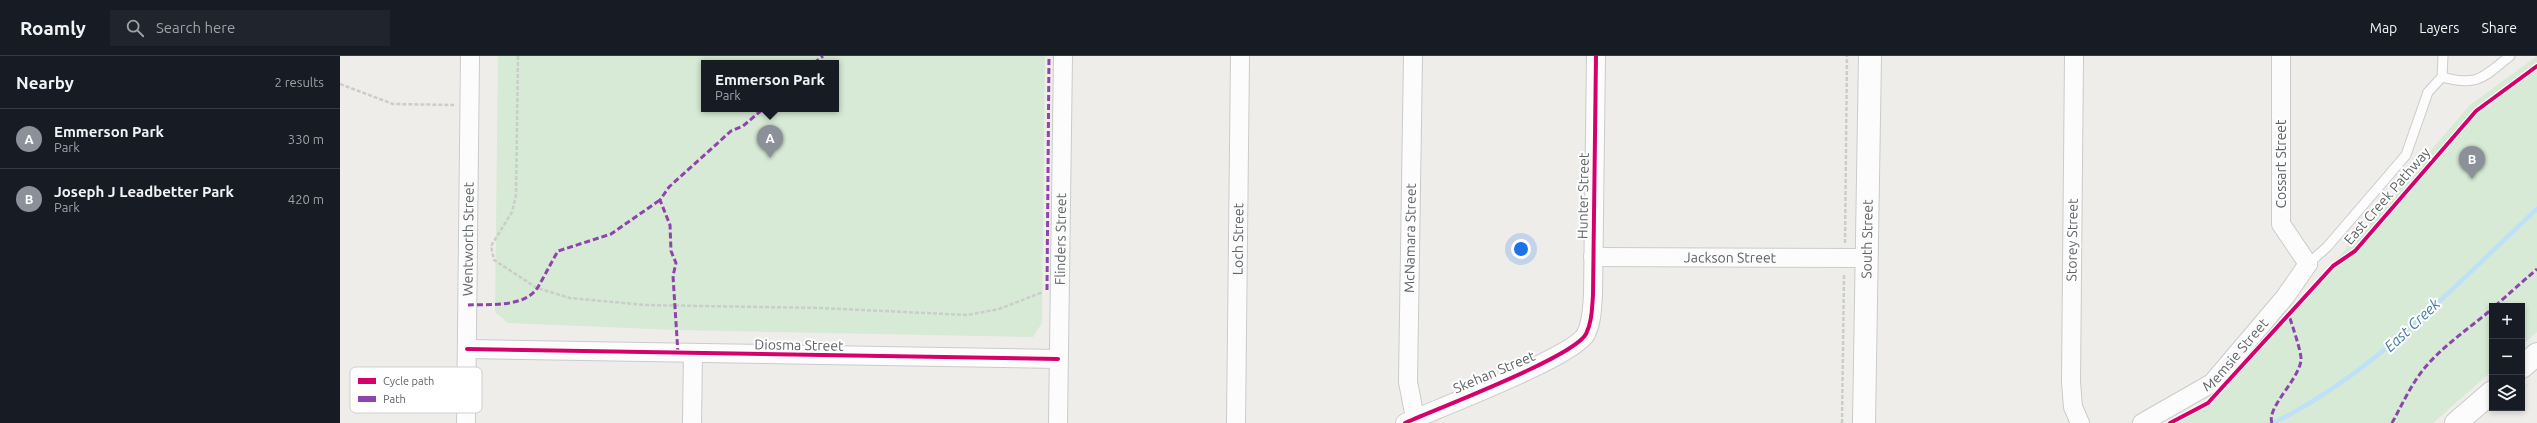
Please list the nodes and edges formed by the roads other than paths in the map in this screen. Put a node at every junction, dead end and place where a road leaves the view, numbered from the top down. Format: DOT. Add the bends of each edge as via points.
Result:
graph roads {
  1 [pos="470,56"];
  2 [pos="1063,56"];
  3 [pos="1240,56"];
  4 [pos="1413,56"];
  5 [pos="1596,56"];
  6 [pos="1870,56"];
  7 [pos="2074,56"];
  8 [pos="2281,56"];
  9 [pos="2443,56"];
  10 [pos="2510,56"];
  11 [pos="2442,77"];
  12 [pos="1593,257"];
  13 [pos="1868,258"];
  14 [pos="2308,264"];
  15 [pos="1586,334"];
  16 [pos="467,349"];
  17 [pos="693,354"];
  18 [pos="1058,359"];
  19 [pos="467,367"];
  20 [pos="2489,395"];
  21 [pos="466,413"];
  22 [pos="1410,421"];
  23 [pos="466,423"];
  24 [pos="692,423"];
  25 [pos="1058,423"];
  26 [pos="1236,423"];
  27 [pos="1864,423"];
  28 [pos="2080,423"];
  29 [pos="2142,423"];
  30 [pos="2456,423"];
  1 -- 16 [label="street, Wentworth Street"];
  2 -- 18 [label="street, Flinders Street"];
  3 -- 26 [label="street, Loch Street"];
  4 -- 22 [label="street, McNamara Street" via="1408,382"];
  5 -- 12 [label="street, Hunter Street"];
  6 -- 13 [label="street, South Street"];
  7 -- 28 [label="street, Storey Street" via="2071,382 2073,407"];
  8 -- 14 [label="street, Cossart Street" via="2281,224"];
  9 -- 11 [label="lane"];
  10 -- 11 [label="lane" via="2478,81 2459,82"];
  11 -- 14 [label="lane" via="2428,92 2406,155"];
  12 -- 13 [label="street, Jackson Street"];
  12 -- 15 [label="street, Hunter Street" via="1592,317"];
  13 -- 27 [label="street, South Street"];
  14 -- 29 [label="street, Memsie Street" via="2285,297 2212,383"];
  15 -- 22 [label="street, Skehan Street" via="1576,346 1546,362"];
  16 -- 17 [label="street, Diosma Street"];
  16 -- 19 [label="street, Wentworth Street"];
  17 -- 18 [label="street, Diosma Street"];
  17 -- 24 [label="street"];
  18 -- 25 [label="street, Flinders Street"];
  20 -- 30 [label="street"];
  21 -- 23 [label="street, Wentworth Street"];
}
